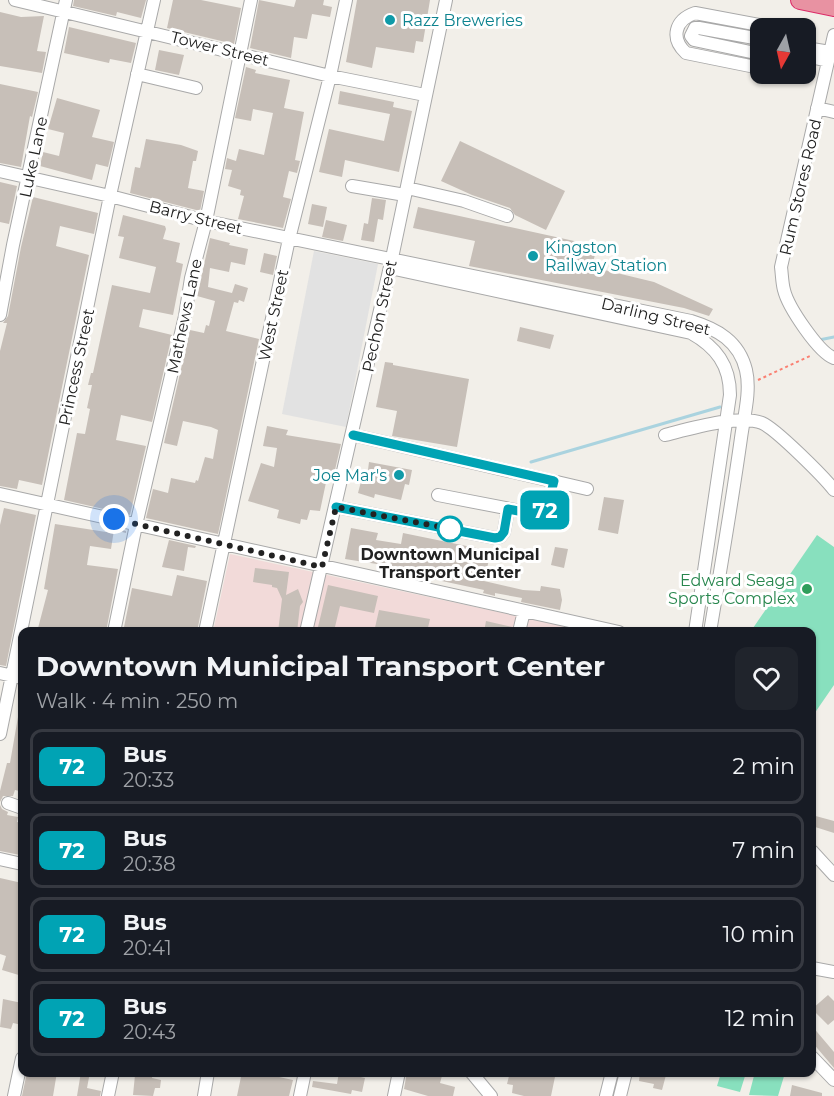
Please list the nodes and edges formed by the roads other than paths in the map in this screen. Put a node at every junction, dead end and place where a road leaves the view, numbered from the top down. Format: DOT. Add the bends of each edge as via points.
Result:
graph roads {
  1 [pos="15,0"];
  2 [pos="154,0"];
  3 [pos="250,0"];
  4 [pos="346,0"];
  5 [pos="446,0"];
  6 [pos="800,0"];
  7 [pos="65,6"];
  8 [pos="834,7"];
  9 [pos="750,23"];
  10 [pos="750,30"];
  11 [pos="147,31"];
  12 [pos="834,34"];
  13 [pos="750,37"];
  14 [pos="750,52"];
  15 [pos="816,52"];
  16 [pos="240,53"];
  17 [pos="816,56"];
  18 [pos="829,57"];
  19 [pos="750,59"];
  20 [pos="750,66"];
  21 [pos="137,74"];
  22 [pos="330,76"];
  23 [pos="196,88"];
  24 [pos="426,95"];
  25 [pos="817,108"];
  26 [pos="834,112"];
  27 [pos="0,171"];
  28 [pos="29,178"];
  29 [pos="351,186"];
  30 [pos="406,192"];
  31 [pos="110,196"];
  32 [pos="507,216"];
  33 [pos="206,221"];
  34 [pos="289,239"];
  35 [pos="391,263"];
  36 [pos="463,278"];
  37 [pos="0,315"];
  38 [pos="828,354"];
  39 [pos="727,421"];
  40 [pos="743,421"];
  41 [pos="353,435"];
  42 [pos="665,435"];
  43 [pos="724,448"];
  44 [pos="739,450"];
  45 [pos="554,481"];
  46 [pos="587,489"];
  47 [pos="834,490"];
  48 [pos="0,494"];
  49 [pos="438,495"];
  50 [pos="47,503"];
  51 [pos="336,507"];
  52 [pos="508,509"];
  53 [pos="136,525"];
  54 [pos="225,545"];
  55 [pos="322,567"];
  56 [pos="524,611"];
  57 [pos="21,627"];
  58 [pos="115,627"];
  59 [pos="206,627"];
  60 [pos="307,627"];
  61 [pos="520,627"];
  62 [pos="596,627"];
  63 [pos="696,627"];
  64 [pos="711,627"];
  65 [pos="18,642"];
  66 [pos="11,676"];
  67 [pos="0,734"];
  68 [pos="8,803"];
  69 [pos="18,807"];
  70 [pos="816,855"];
  71 [pos="0,859"];
  72 [pos="18,861"];
  73 [pos="834,875"];
  74 [pos="816,969"];
  75 [pos="834,972"];
  76 [pos="816,1061"];
  77 [pos="18,1077"];
  78 [pos="112,1077"];
  79 [pos="207,1077"];
  80 [pos="304,1077"];
  81 [pos="398,1077"];
  82 [pos="475,1077"];
  83 [pos="611,1077"];
  84 [pos="625,1077"];
  85 [pos="834,1080"];
  86 [pos="489,1095"];
  87 [pos="14,1096"];
  88 [pos="108,1096"];
  89 [pos="204,1096"];
  90 [pos="300,1096"];
  91 [pos="394,1096"];
  92 [pos="606,1096"];
  93 [pos="620,1096"];
  1 -- 7 [label="street, Tower Street"];
  2 -- 11 [label="street, Princess Street"];
  3 -- 16 [label="street, Mathews Lane"];
  4 -- 22 [label="street, West Street"];
  5 -- 24 [label="street, Pechon Street"];
  6 -- 8 [label="highway"];
  7 -- 11 [label="street, Tower Street"];
  7 -- 28 [label="street, Luke Lane"];
  9 -- 20 [label="street" via="695,13 683,19 675,35 686,52"];
  10 -- 19 [label="street" via="698,20 689,23 683,36 693,48"];
  11 -- 16 [label="street, Tower Street"];
  11 -- 21 [label="street, Princess Street"];
  12 -- 18 [label="street, Rum Stores Road"];
  13 -- 14 [label="street" via="699,28 691,36 694,40"];
  15 -- 18 [label="street"];
  16 -- 22 [label="street, Tower Street"];
  16 -- 33 [label="street, Mathews Lane"];
  17 -- 18 [label="street"];
  18 -- 25 [label="street, Rum Stores Road"];
  21 -- 23 [label="street"];
  21 -- 31 [label="street, Princess Street"];
  22 -- 24 [label="street, Tower Street"];
  22 -- 34 [label="street, West Street"];
  24 -- 30 [label="street, Pechon Street"];
  25 -- 26 [label="street"];
  25 -- 38 [label="street, Rum Stores Road" via="781,267 789,304"];
  27 -- 28 [label="street, Barry Street"];
  28 -- 31 [label="street, Barry Street"];
  28 -- 37 [label="street, Luke Lane"];
  29 -- 30 [label="street"];
  30 -- 32 [label="street" via="464,201"];
  30 -- 35 [label="street, Pechon Street"];
  31 -- 33 [label="street, Barry Street"];
  31 -- 50 [label="street, Princess Street"];
  33 -- 34 [label="street, Barry Street"];
  33 -- 53 [label="street, Mathews Lane"];
  34 -- 35 [label="street, Barry Street"];
  34 -- 54 [label="street, West Street"];
  35 -- 36 [label="street, Darling Street"];
  35 -- 41 [label="street, Pechon Street"];
  36 -- 39 [label="street, Darling Street" via="691,333 711,346 727,370"];
  36 -- 40 [label="street, Darling Street" via="691,321 717,331 736,348 746,369"];
  39 -- 40 [label="street"];
  39 -- 42 [label="street"];
  39 -- 43 [label="street, Darling Street"];
  40 -- 44 [label="street, Darling Street"];
  40 -- 47 [label="street" via="768,427"];
  41 -- 45 [label="street"];
  41 -- 51 [label="street, Pechon Street"];
  43 -- 44 [label="street"];
  43 -- 63 [label="street, Darling Street"];
  44 -- 64 [label="street, Darling Street"];
  45 -- 46 [label="street"];
  45 -- 52 [label="street" via="544,512"];
  48 -- 50 [label="street"];
  49 -- 52 [label="street"];
  50 -- 53 [label="street"];
  50 -- 57 [label="street, Princess Street"];
  51 -- 52 [label="street" via="495,538 504,532"];
  51 -- 55 [label="street, Pechon Street"];
  53 -- 54 [label="street"];
  53 -- 58 [label="street, Mathews Lane"];
  54 -- 55 [label="street"];
  54 -- 59 [label="street, West Street"];
  55 -- 56 [label="street"];
  55 -- 60 [label="street, Pechon Street"];
  56 -- 61 [label="street"];
  56 -- 62 [label="street"];
  65 -- 66 [label="street, Princess Street"];
  66 -- 67 [label="street, Princess Street"];
  68 -- 69 [label="street"];
  70 -- 73 [label="street"];
  71 -- 72 [label="street"];
  74 -- 75 [label="street"];
  76 -- 85 [label="street"];
  77 -- 87 [label="street"];
  78 -- 88 [label="street"];
  79 -- 89 [label="street"];
  80 -- 90 [label="street"];
  81 -- 91 [label="street"];
  82 -- 86 [label="street"];
  83 -- 92 [label="street"];
  84 -- 93 [label="street"];
}
